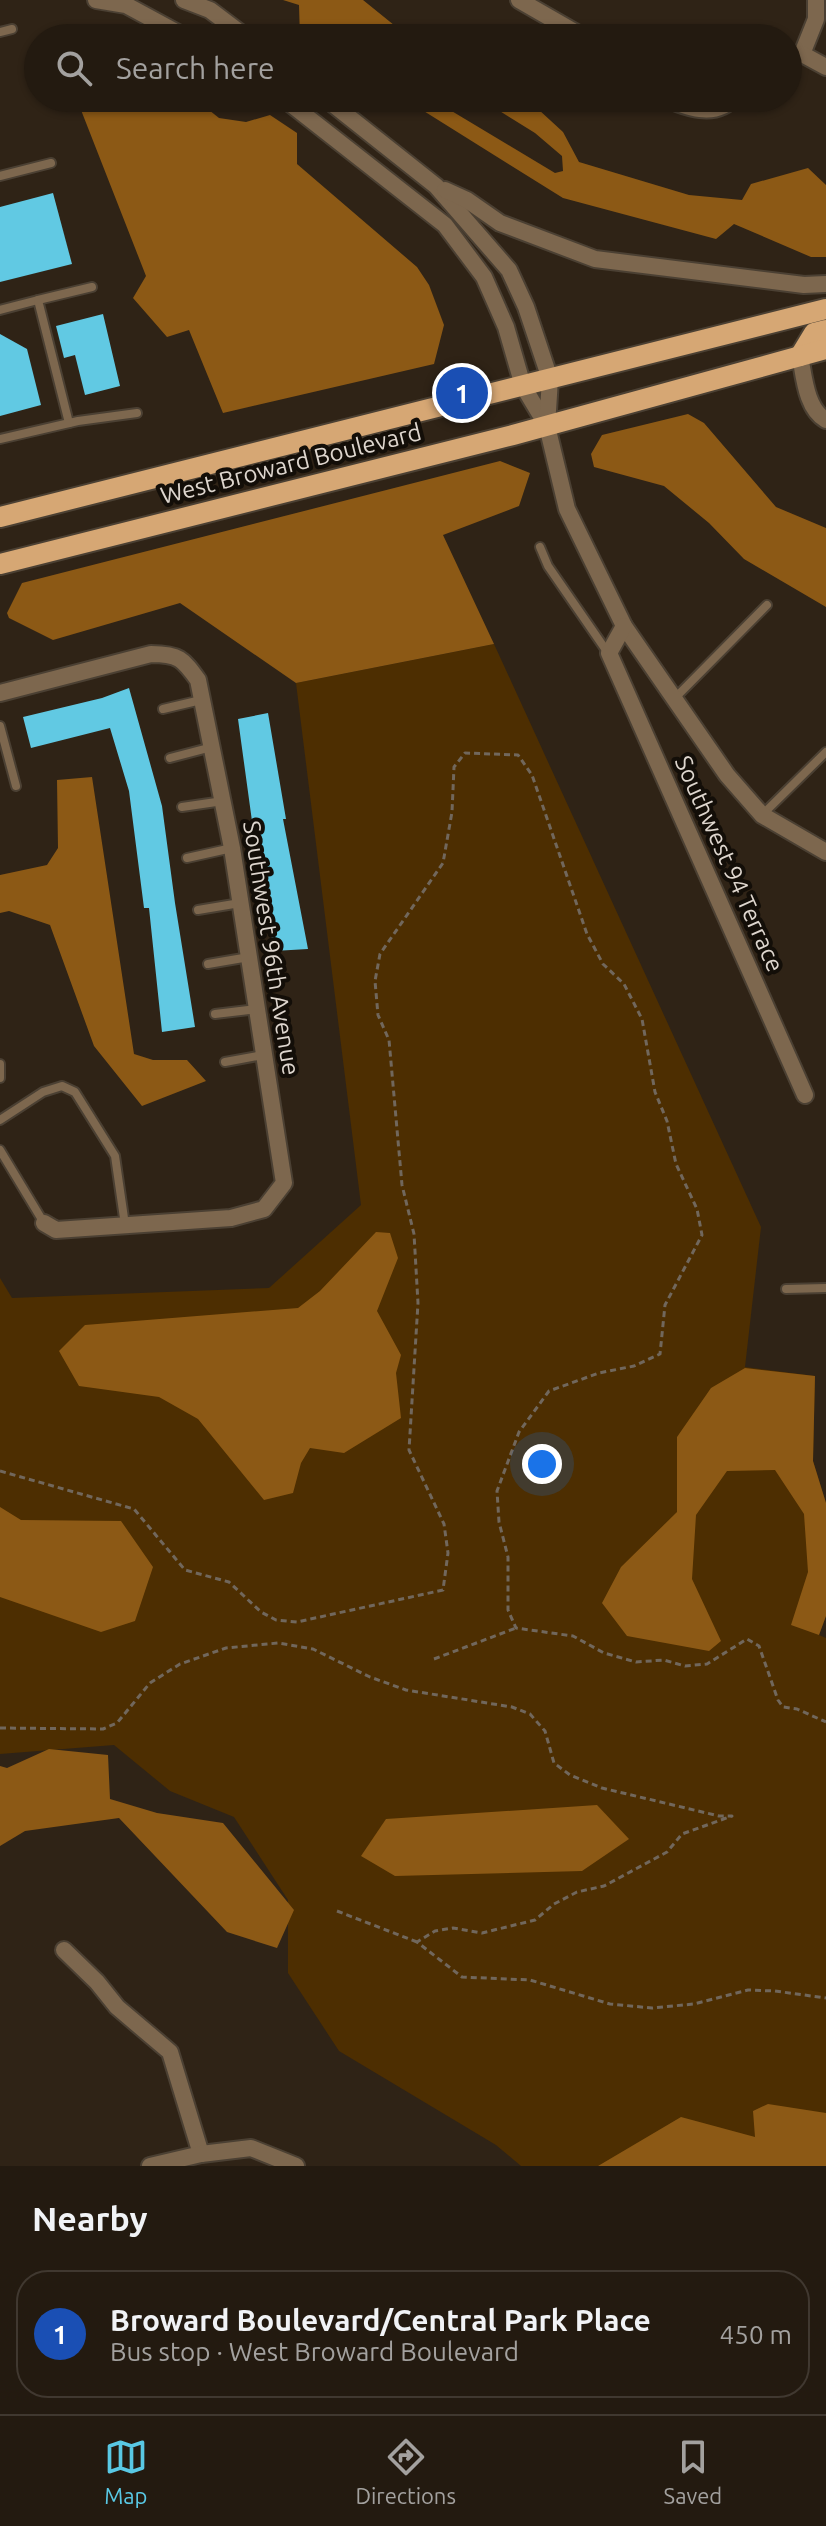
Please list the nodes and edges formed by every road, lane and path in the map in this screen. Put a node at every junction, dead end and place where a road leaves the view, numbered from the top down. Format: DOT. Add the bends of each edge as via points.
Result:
graph roads {
  1 [pos="96,0"];
  2 [pos="184,0"];
  3 [pos="816,0"];
  4 [pos="527,2"];
  5 [pos="161,24"];
  6 [pos="228,24"];
  7 [pos="562,24"];
  8 [pos="12,29"];
  9 [pos="0,32"];
  10 [pos="802,44"];
  11 [pos="802,58"];
  12 [pos="826,67"];
  13 [pos="300,112"];
  14 [pos="343,112"];
  15 [pos="687,112"];
  16 [pos="717,112"];
  17 [pos="51,163"];
  18 [pos="0,176"];
  19 [pos="436,186"];
  20 [pos="826,284"];
  21 [pos="92,287"];
  22 [pos="38,300"];
  23 [pos="826,309"];
  24 [pos="0,310"];
  25 [pos="826,330"];
  26 [pos="826,349"];
  27 [pos="800,356"];
  28 [pos="550,379"];
  29 [pos="523,386"];
  30 [pos="137,413"];
  31 [pos="826,420"];
  32 [pos="69,423"];
  33 [pos="547,426"];
  34 [pos="0,439"];
  35 [pos="0,517"];
  36 [pos="540,547"];
  37 [pos="0,564"];
  38 [pos="767,605"];
  39 [pos="624,626"];
  40 [pos="609,653"];
  41 [pos="0,693"];
  42 [pos="674,699"];
  43 [pos="202,700"];
  44 [pos="163,709"];
  45 [pos="0,726"];
  46 [pos="212,747"];
  47 [pos="826,752"];
  48 [pos="170,758"];
  49 [pos="16,786"];
  50 [pos="223,801"];
  51 [pos="182,807"];
  52 [pos="762,815"];
  53 [pos="232,848"];
  54 [pos="826,852"];
  55 [pos="187,858"];
  56 [pos="240,903"];
  57 [pos="198,910"];
  58 [pos="249,957"];
  59 [pos="208,964"];
  60 [pos="257,1009"];
  61 [pos="215,1014"];
  62 [pos="264,1055"];
  63 [pos="225,1062"];
  64 [pos="0,1064"];
  65 [pos="0,1078"];
  66 [pos="805,1095"];
  67 [pos="0,1120"];
  68 [pos="0,1150"];
  69 [pos="44,1223"];
  70 [pos="125,1225"];
  71 [pos="826,1288"];
  72 [pos="786,1289"];
  73 [pos="0,1471"];
  74 [pos="516,1628"];
  75 [pos="434,1659"];
  76 [pos="826,1722"];
  77 [pos="0,1728"];
  78 [pos="337,1911"];
  79 [pos="417,1942"];
  80 [pos="64,1950"];
  81 [pos="826,1998"];
  82 [pos="201,2154"];
  83 [pos="150,2166"];
  84 [pos="296,2166"];
  1 -- 5 [label="street" via="126,5"];
  2 -- 6 [label="street"];
  3 -- 10 [label="street" via="816,19"];
  4 -- 7 [label="street"];
  8 -- 9 [label="lane"];
  11 -- 12 [label="street"];
  13 -- 29 [label="street" via="445,225 484,277"];
  14 -- 19 [label="street"];
  15 -- 16 [label="lane"];
  17 -- 18 [label="lane"];
  19 -- 20 [label="street" via="500,223 595,259"];
  19 -- 28 [label="street" via="509,270"];
  21 -- 22 [label="lane"];
  22 -- 24 [label="lane"];
  22 -- 32 [label="lane"];
  23 -- 28 [label="main road, West Broward Boulevard"];
  25 -- 27 [label="main road" via="814,333"];
  26 -- 27 [label="main road, West Broward Boulevard"];
  27 -- 31 [label="street" via="809,397"];
  27 -- 33 [label="main road, West Broward Boulevard"];
  28 -- 29 [label="main road, West Broward Boulevard"];
  28 -- 33 [label="street"];
  29 -- 33 [label="street"];
  29 -- 35 [label="main road, West Broward Boulevard"];
  30 -- 32 [label="lane"];
  32 -- 34 [label="lane"];
  33 -- 37 [label="main road, West Broward Boulevard"];
  33 -- 39 [label="street" via="567,509"];
  36 -- 40 [label="lane, Southwest 94 Terrace"];
  38 -- 42 [label="lane"];
  39 -- 40 [label="street"];
  39 -- 42 [label="street"];
  40 -- 66 [label="street, Southwest 94 Terrace"];
  41 -- 43 [label="street, Southwest 96th Avenue" via="166,654 184,659 198,680"];
  42 -- 52 [label="street"];
  43 -- 44 [label="lane"];
  43 -- 46 [label="street, Southwest 96th Avenue"];
  45 -- 49 [label="lane"];
  46 -- 48 [label="lane"];
  46 -- 50 [label="street, Southwest 96th Avenue"];
  47 -- 52 [label="lane"];
  50 -- 51 [label="lane"];
  50 -- 53 [label="street, Southwest 96th Avenue"];
  52 -- 54 [label="street"];
  53 -- 55 [label="lane"];
  53 -- 56 [label="street, Southwest 96th Avenue"];
  56 -- 57 [label="lane"];
  56 -- 58 [label="street, Southwest 96th Avenue"];
  58 -- 59 [label="lane"];
  58 -- 60 [label="street, Southwest 96th Avenue"];
  60 -- 61 [label="lane"];
  60 -- 62 [label="street, Southwest 96th Avenue"];
  62 -- 63 [label="lane"];
  62 -- 70 [label="street, Southwest 96th Avenue" via="284,1183 264,1209 231,1218"];
  64 -- 65 [label="lane"];
  67 -- 70 [label="lane" via="43,1092 62,1086 75,1092 115,1156"];
  68 -- 69 [label="lane"];
  69 -- 70 [label="street, Southwest 96th Avenue" via="56,1230"];
  71 -- 72 [label="lane"];
  73 -- 74 [label="path" via="134,1509 185,1570 229,1582 276,1620 297,1622 443,1590 448,1553 444,1524 409,1450 418,1303 414,1234 402,1185 389,1040 378,1015 375,981 380,954 443,863 454,767 465,753 518,755 532,775 587,934 642,1019 655,1092 702,1235 665,1305 660,1354 549,1391 519,1432 497,1491 508,1557 508,1610"];
  74 -- 75 [label="path"];
  74 -- 76 [label="path" via="573,1636 636,1662 664,1660 685,1666 707,1664 747,1639 759,1646 783,1707"];
  77 -- 79 [label="path" via="103,1729 117,1723 150,1683 180,1664 226,1648 278,1643 313,1649 406,1690 512,1707 530,1714 545,1731 554,1763 570,1775 616,1792 732,1816 682,1834 667,1852 604,1886 577,1892 535,1920 482,1933 435,1931"];
  78 -- 79 [label="path"];
  79 -- 81 [label="path" via="462,1977 530,1980 610,2004 694,2004 748,1990"];
  80 -- 82 [label="street" via="117,2007 170,2052"];
  82 -- 83 [label="street"];
  82 -- 84 [label="street" via="251,2148"];
}
